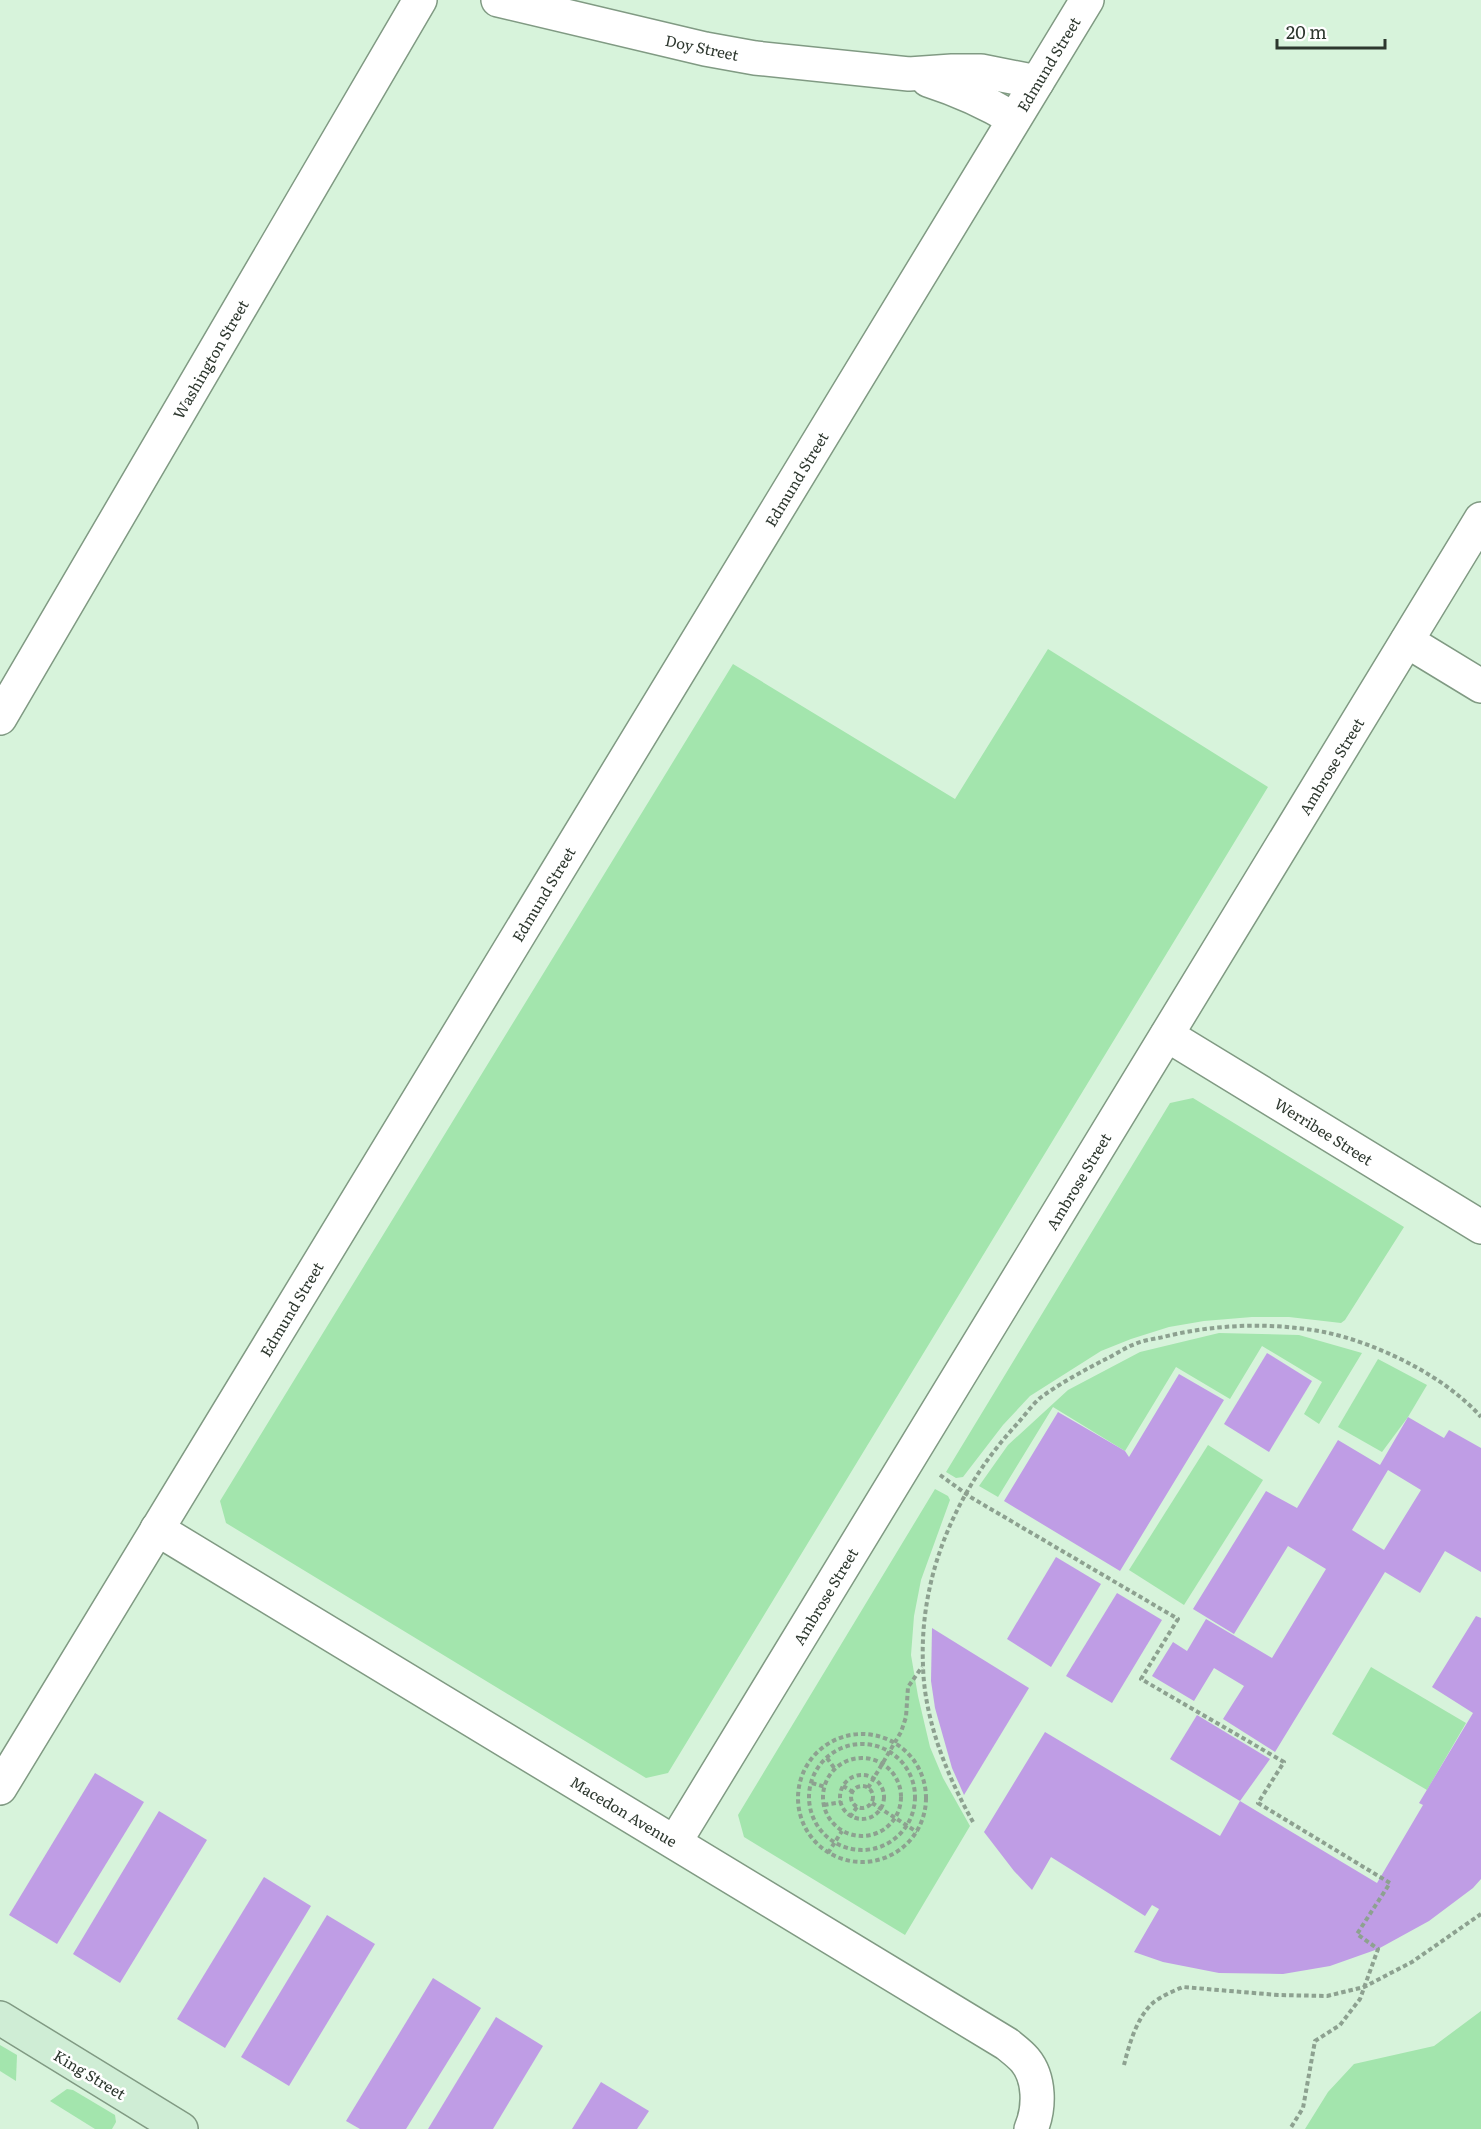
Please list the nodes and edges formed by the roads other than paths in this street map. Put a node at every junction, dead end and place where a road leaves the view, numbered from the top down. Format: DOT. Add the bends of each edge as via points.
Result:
graph roads {
  1 [pos="420,0"];
  2 [pos="498,0"];
  3 [pos="1087,0"];
  4 [pos="909,74"];
  5 [pos="1037,82"];
  6 [pos="1014,119"];
  7 [pos="1481,519"];
  8 [pos="1407,641"];
  9 [pos="1481,686"];
  10 [pos="0,718"];
  11 [pos="1167,1035"];
  12 [pos="1481,1227"];
  13 [pos="158,1529"];
  14 [pos="0,1788"];
  15 [pos="675,1842"];
  16 [pos="0,2019"];
  17 [pos="181,2129"];
  18 [pos="1031,2129"];
  1 -- 10 [label="street, Washington Street"];
  2 -- 4 [label="street, Doy Street" via="754,58"];
  3 -- 5 [label="street, Edmund Street"];
  4 -- 5 [label="street, Doy Street" via="981,71"];
  4 -- 6 [label="street, Doy Street" via="959,90"];
  5 -- 6 [label="street, Edmund Street"];
  6 -- 13 [label="street, Edmund Street"];
  7 -- 8 [label="street, Ambrose Street"];
  8 -- 9 [label="street"];
  8 -- 11 [label="street, Ambrose Street"];
  11 -- 12 [label="street, Werribee Street"];
  11 -- 15 [label="street, Ambrose Street"];
  13 -- 14 [label="street, Edmund Street"];
  13 -- 15 [label="street, Macedon Avenue"];
  15 -- 18 [label="street, Macedon Avenue" via="1017,2052 1033,2073 1036,2087 1037,2105"];
  16 -- 17 [label="street, King Street"];
}
